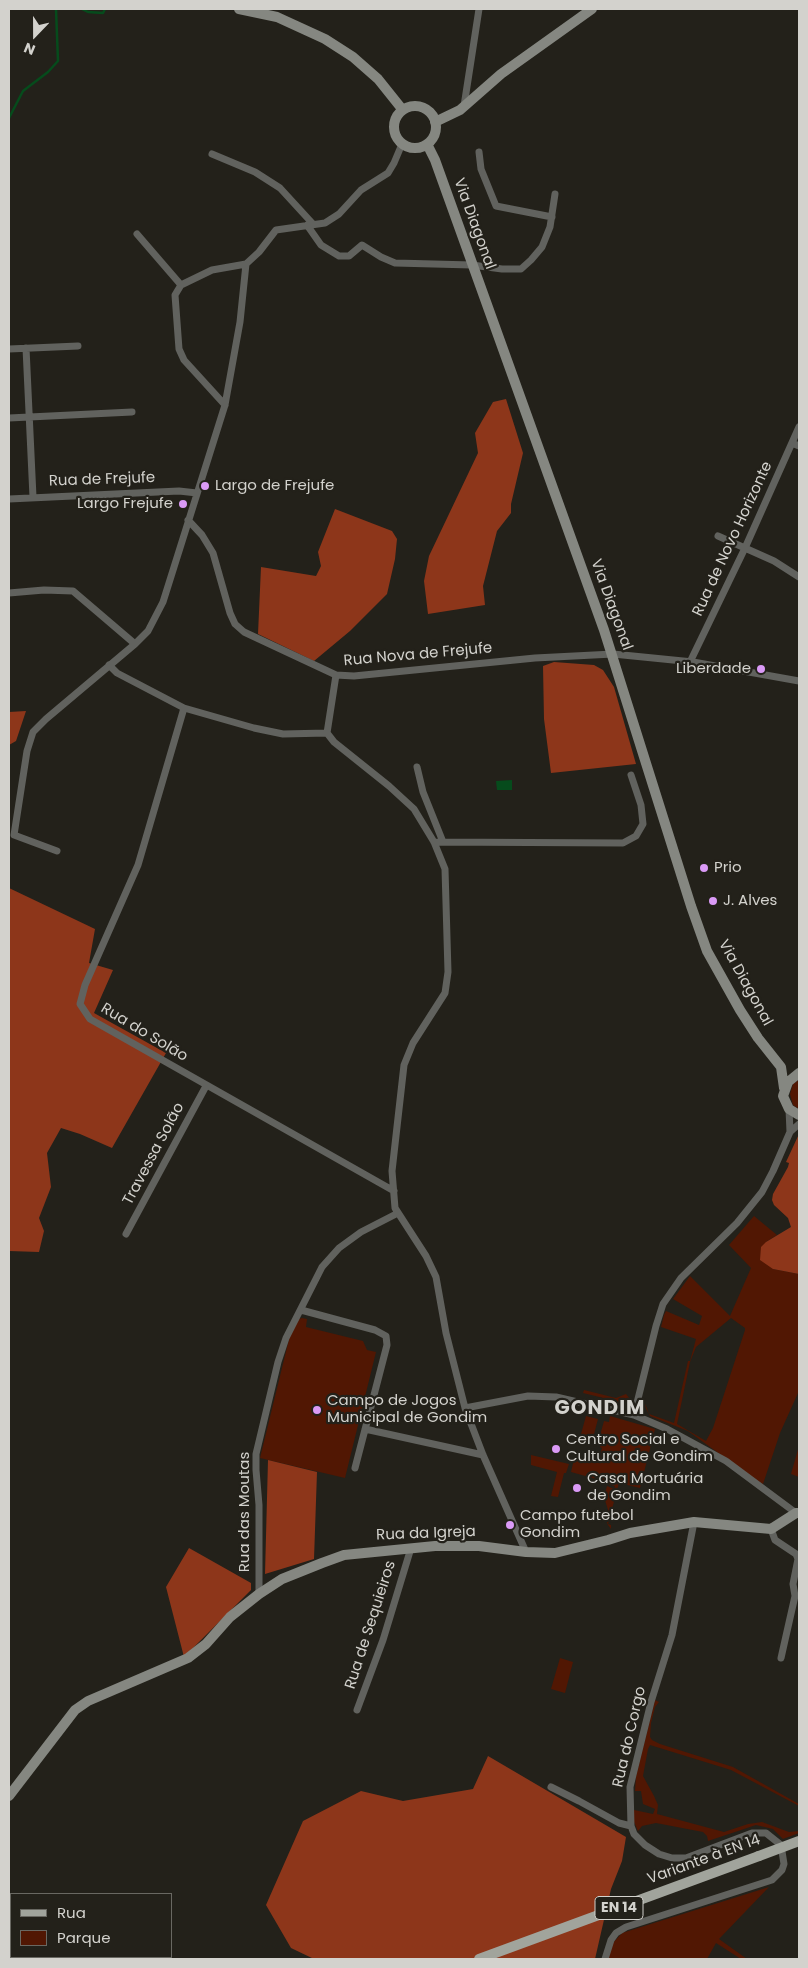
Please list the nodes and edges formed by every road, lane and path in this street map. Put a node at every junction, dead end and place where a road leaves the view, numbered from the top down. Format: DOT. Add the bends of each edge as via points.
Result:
graph roads {
  1 [pos="239,9"];
  2 [pos="479,9"];
  3 [pos="592,9"];
  4 [pos="464,106"];
  5 [pos="402,109"];
  6 [pos="435,122"];
  7 [pos="402,144"];
  8 [pos="426,144"];
  9 [pos="479,152"];
  10 [pos="212,154"];
  11 [pos="555,194"];
  12 [pos="552,217"];
  13 [pos="310,225"];
  14 [pos="137,234"];
  15 [pos="246,264"];
  16 [pos="472,265"];
  17 [pos="181,285"];
  18 [pos="78,346"];
  19 [pos="26,348"];
  20 [pos="9,349"];
  21 [pos="225,405"];
  22 [pos="132,412"];
  23 [pos="30,417"];
  24 [pos="9,418"];
  25 [pos="799,427"];
  26 [pos="796,444"];
  27 [pos="197,493"];
  28 [pos="33,497"];
  29 [pos="9,499"];
  30 [pos="188,520"];
  31 [pos="718,536"];
  32 [pos="745,548"];
  33 [pos="799,577"];
  34 [pos="9,593"];
  35 [pos="135,644"];
  36 [pos="613,654"];
  37 [pos="690,662"];
  38 [pos="109,665"];
  39 [pos="336,675"];
  40 [pos="799,681"];
  41 [pos="184,708"];
  42 [pos="327,733"];
  43 [pos="417,767"];
  44 [pos="631,776"];
  45 [pos="434,842"];
  46 [pos="443,842"];
  47 [pos="57,851"];
  48 [pos="781,1067"];
  49 [pos="799,1073"];
  50 [pos="206,1086"];
  51 [pos="784,1088"];
  52 [pos="789,1109"];
  53 [pos="799,1115"];
  54 [pos="799,1124"];
  55 [pos="790,1132"];
  56 [pos="394,1192"];
  57 [pos="398,1213"];
  58 [pos="126,1234"];
  59 [pos="301,1310"];
  60 [pos="465,1408"];
  61 [pos="634,1416"];
  62 [pos="365,1428"];
  63 [pos="483,1456"];
  64 [pos="355,1468"];
  65 [pos="798,1513"];
  66 [pos="694,1522"];
  67 [pos="771,1529"];
  68 [pos="411,1548"];
  69 [pos="526,1552"];
  70 [pos="259,1594"];
  71 [pos="781,1658"];
  72 [pos="356,1710"];
  73 [pos="551,1787"];
  74 [pos="9,1796"];
  75 [pos="631,1826"];
  76 [pos="799,1842"];
  77 [pos="479,1959"];
  78 [pos="605,1959"];
  1 -- 5 [label="main road" via="277,17 325,39 366,68"];
  2 -- 4 [label="street"];
  3 -- 4 [label="main road" via="501,74"];
  4 -- 6 [label="main road"];
  5 -- 6 [label="main road" via="422,107"];
  5 -- 7 [label="main road" via="393,127"];
  6 -- 8 [label="main road" via="434,134"];
  7 -- 8 [label="main road" via="414,148"];
  7 -- 13 [label="street" via="388,173 361,190 339,214 325,223"];
  8 -- 16 [label="main road, Via Diagonal" via="435,160"];
  9 -- 12 [label="street" via="481,168 496,206"];
  10 -- 13 [label="street" via="255,172 280,188"];
  11 -- 12 [label="street"];
  12 -- 16 [label="street" via="542,246 521,268"];
  13 -- 15 [label="street" via="276,230"];
  13 -- 16 [label="street" via="321,245 339,256 349,256 362,245 394,263"];
  14 -- 17 [label="street"];
  15 -- 17 [label="street" via="212,270"];
  15 -- 21 [label="street" via="240,322"];
  16 -- 36 [label="main road, Via Diagonal"];
  17 -- 21 [label="street" via="175,295 178,349"];
  18 -- 19 [label="street"];
  19 -- 20 [label="street"];
  19 -- 23 [label="street"];
  21 -- 27 [label="street"];
  22 -- 23 [label="street"];
  23 -- 24 [label="street"];
  23 -- 28 [label="street"];
  25 -- 26 [label="street, Rua de Novo Horizonte"];
  26 -- 32 [label="street, Rua de Novo Horizonte"];
  27 -- 28 [label="street, Rua de Frejufe"];
  27 -- 30 [label="street"];
  28 -- 29 [label="street, Rua de Frejufe"];
  30 -- 35 [label="street" via="163,602 148,631"];
  30 -- 39 [label="street, Rua Nova de Frejufe" via="213,553 235,624 244,632"];
  31 -- 32 [label="street"];
  32 -- 33 [label="street"];
  32 -- 37 [label="street, Rua de Novo Horizonte"];
  34 -- 35 [label="street" via="73,591"];
  35 -- 38 [label="street"];
  36 -- 37 [label="street, Rua Nova de Frejufe"];
  36 -- 39 [label="street, Rua Nova de Frejufe"];
  36 -- 48 [label="main road, Via Diagonal" via="707,951 740,1010"];
  37 -- 40 [label="street, Rua Nova de Frejufe"];
  38 -- 41 [label="street"];
  38 -- 47 [label="street" via="33,732 27,751 14,836"];
  39 -- 42 [label="street"];
  41 -- 42 [label="street" via="283,734"];
  41 -- 50 [label="street, Rua do Solão" via="138,866 85,984 80,1004 90,1019"];
  42 -- 45 [label="street" via="414,809"];
  43 -- 46 [label="street" via="423,792"];
  44 -- 46 [label="street" via="641,805 643,824 636,836 623,843"];
  45 -- 46 [label="street"];
  45 -- 56 [label="street" via="445,869 448,972 445,993 404,1064 392,1171"];
  48 -- 49 [label="main road"];
  48 -- 51 [label="main road"];
  49 -- 51 [label="main road"];
  50 -- 56 [label="street, Rua do Solão"];
  50 -- 58 [label="street, Travessa Solão"];
  51 -- 52 [label="main road" via="783,1096"];
  52 -- 53 [label="main road"];
  52 -- 55 [label="street"];
  54 -- 55 [label="street"];
  55 -- 61 [label="street" via="770,1178 757,1198 667,1297 658,1318"];
  56 -- 57 [label="street"];
  57 -- 59 [label="street, Rua das Moutas" via="361,1232 339,1248 322,1266"];
  57 -- 60 [label="street" via="436,1277"];
  59 -- 62 [label="street" via="375,1330 386,1336 387,1345"];
  59 -- 70 [label="street, Rua das Moutas" via="278,1362 256,1454"];
  60 -- 61 [label="street" via="528,1396 556,1398"];
  60 -- 63 [label="street"];
  61 -- 65 [label="street" via="667,1429 726,1461"];
  62 -- 63 [label="street"];
  62 -- 64 [label="street"];
  63 -- 69 [label="street"];
  65 -- 67 [label="main road"];
  66 -- 67 [label="main road, Rua da Igreja"];
  66 -- 69 [label="main road, Rua da Igreja" via="630,1533 555,1553"];
  66 -- 75 [label="street, Rua do Corgo" via="672,1635 630,1787"];
  67 -- 71 [label="street" via="775,1540 796,1554 798,1559 793,1584 795,1596"];
  68 -- 69 [label="main road, Rua da Igreja" via="478,1546"];
  68 -- 70 [label="main road, Rua da Igreja" via="344,1555 282,1579"];
  68 -- 72 [label="street, Rua de Sequieiros" via="383,1640"];
  70 -- 74 [label="main road, Rua da Igreja" via="188,1658 88,1701 76,1710"];
  73 -- 75 [label="street" via="619,1824"];
  75 -- 78 [label="street" via="634,1834 650,1849 672,1858 686,1858 752,1833 766,1833 781,1845 784,1864 772,1880 616,1933"];
  76 -- 77 [label="main road, Variante à EN 14 / EN 14, bridge"];
}
